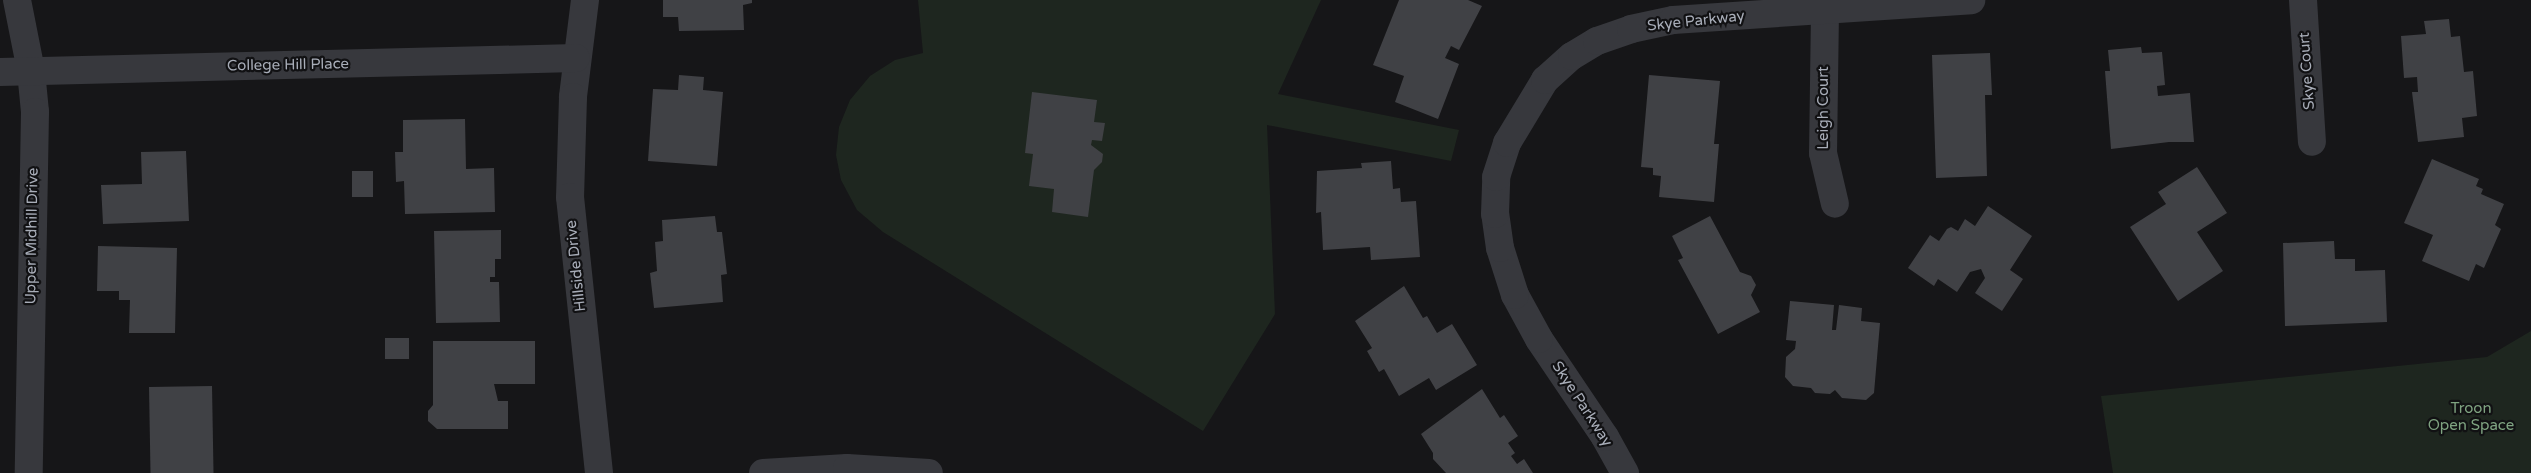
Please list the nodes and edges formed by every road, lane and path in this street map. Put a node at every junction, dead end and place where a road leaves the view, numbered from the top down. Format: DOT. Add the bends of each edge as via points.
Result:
graph roads {
  1 [pos="17,0"];
  2 [pos="586,0"];
  3 [pos="1971,0"];
  4 [pos="2303,0"];
  5 [pos="1825,11"];
  6 [pos="576,58"];
  7 [pos="31,71"];
  8 [pos="0,72"];
  9 [pos="2312,142"];
  10 [pos="1835,204"];
  11 [pos="29,473"];
  12 [pos="599,473"];
  13 [pos="763,473"];
  14 [pos="929,473"];
  15 [pos="1626,473"];
  1 -- 7 [label="street, Upper Midhill Drive"];
  2 -- 6 [label="street, Hillside Drive"];
  3 -- 5 [label="street, Skye Parkway"];
  4 -- 9 [label="street, Skye Court"];
  5 -- 10 [label="street, Leigh Court" via="1823,153"];
  5 -- 15 [label="street, Skye Parkway" via="1673,20 1631,29 1597,41 1572,56 1545,80 1507,143 1496,177 1496,214 1500,248 1515,295 1539,339"];
  6 -- 7 [label="street, College Hill Place"];
  6 -- 12 [label="street, Hillside Drive" via="570,197"];
  7 -- 8 [label="street, College Hill Place"];
  7 -- 11 [label="street, Upper Midhill Drive" via="35,112"];
  13 -- 14 [label="street" via="847,468"];
}
